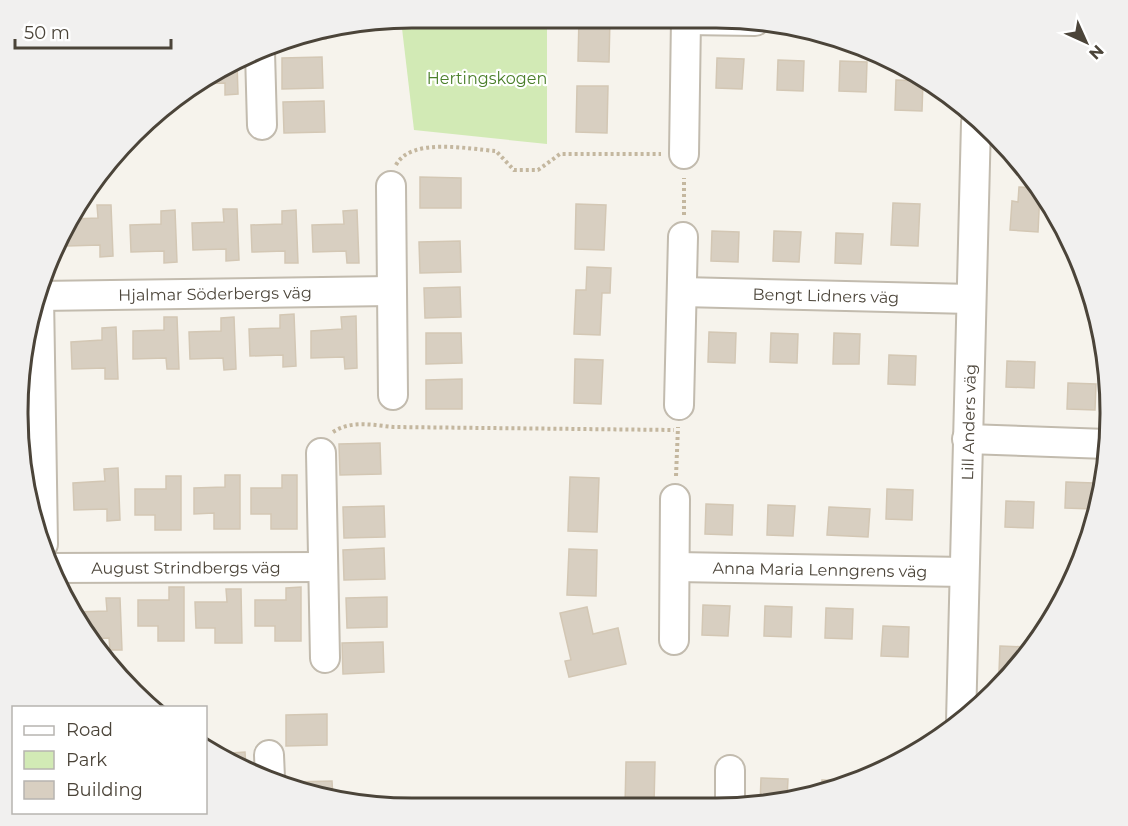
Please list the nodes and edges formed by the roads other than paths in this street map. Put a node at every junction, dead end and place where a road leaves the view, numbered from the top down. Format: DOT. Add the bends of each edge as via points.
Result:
graph roads {
  1 [pos="686,28"];
  2 [pos="260,61"];
  3 [pos="262,124"];
  4 [pos="983,138"];
  5 [pos="684,154"];
  6 [pos="391,186"];
  7 [pos="683,237"];
  8 [pos="390,291"];
  9 [pos="682,292"];
  10 [pos="47,296"];
  11 [pos="971,299"];
  12 [pos="39,324"];
  13 [pos="393,395"];
  14 [pos="679,418"];
  15 [pos="967,439"];
  16 [pos="1098,444"];
  17 [pos="321,453"];
  18 [pos="675,499"];
  19 [pos="43,515"];
  20 [pos="323,567"];
  21 [pos="675,567"];
  22 [pos="61,568"];
  23 [pos="964,572"];
  24 [pos="674,640"];
  25 [pos="325,658"];
  26 [pos="962,707"];
  27 [pos="730,770"];
  28 [pos="730,797"];
  1 -- 5 [label="street"];
  2 -- 3 [label="street"];
  4 -- 11 [label="street, Lill Anders väg"];
  6 -- 8 [label="street"];
  7 -- 9 [label="street"];
  8 -- 10 [label="street, Hjalmar Söderbergs väg"];
  8 -- 13 [label="street"];
  9 -- 11 [label="street, Bengt Lidners väg"];
  9 -- 14 [label="street"];
  11 -- 15 [label="street, Lill Anders väg"];
  12 -- 19 [label="street"];
  15 -- 16 [label="street"];
  15 -- 23 [label="street, Lill Anders väg"];
  17 -- 20 [label="street"];
  18 -- 21 [label="street"];
  20 -- 22 [label="street, August Strindbergs väg"];
  20 -- 25 [label="street"];
  21 -- 23 [label="street, Anna Maria Lenngrens väg"];
  21 -- 24 [label="street"];
  23 -- 26 [label="street, Lill Anders väg"];
  27 -- 28 [label="street"];
}
